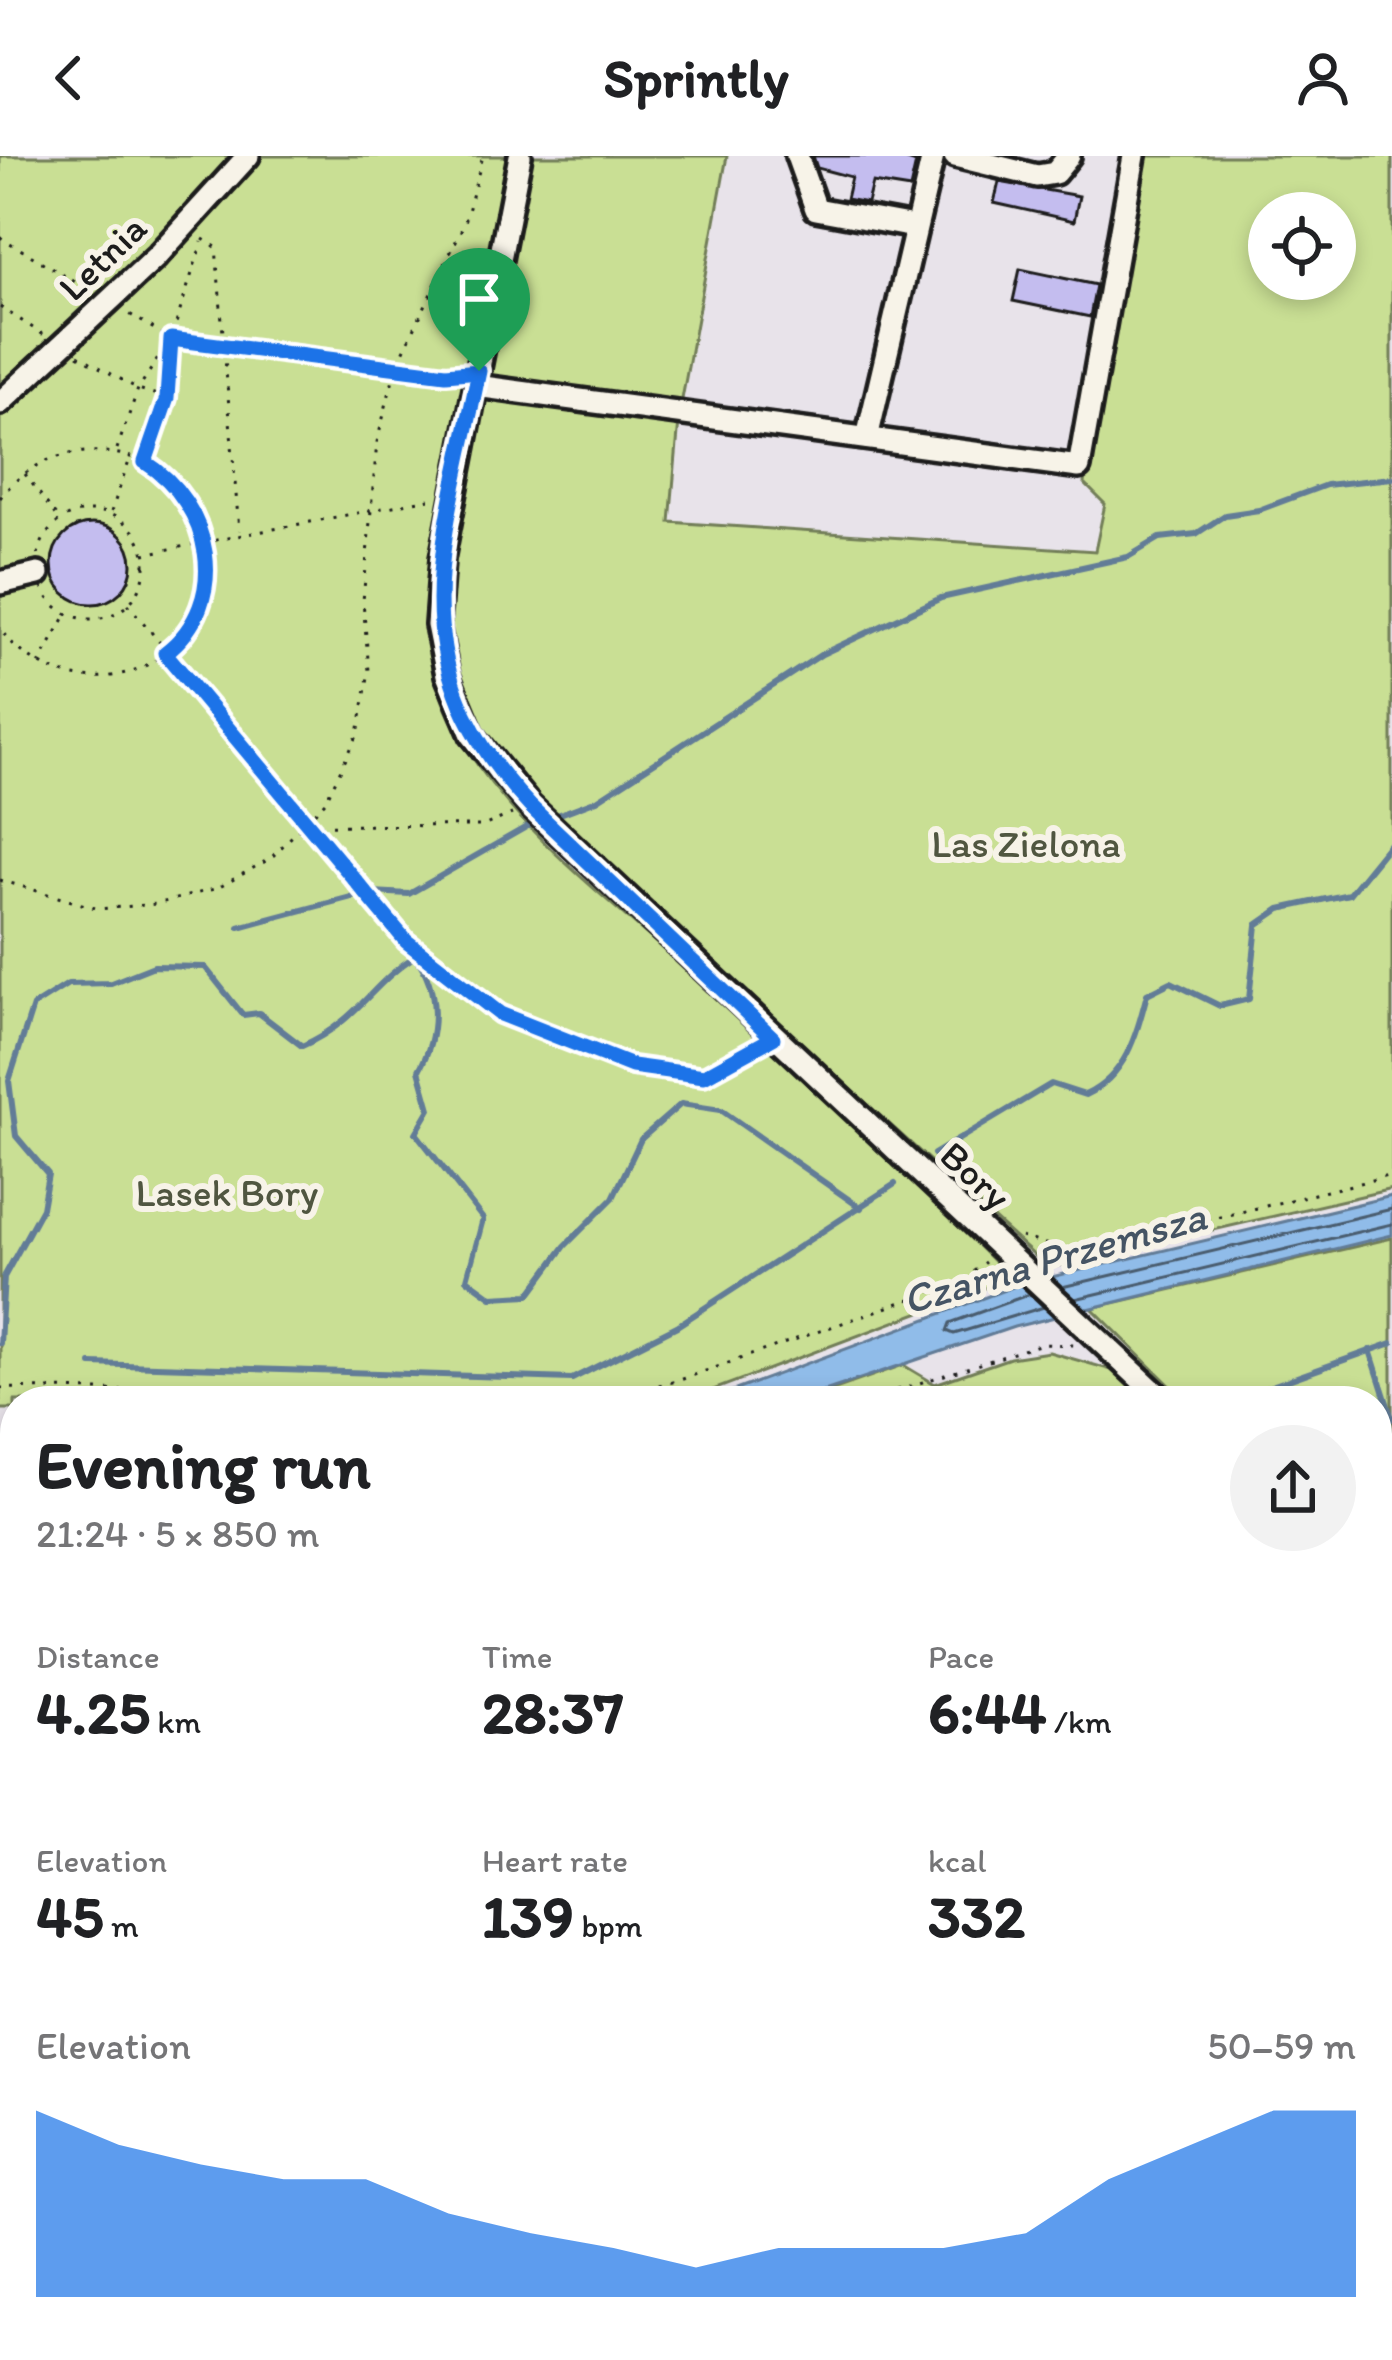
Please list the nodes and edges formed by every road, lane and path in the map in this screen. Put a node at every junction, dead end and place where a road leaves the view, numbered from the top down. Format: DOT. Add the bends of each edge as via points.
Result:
graph roads {
  1 [pos="248,156"];
  2 [pos="483,156"];
  3 [pos="520,156"];
  4 [pos="797,156"];
  5 [pos="933,156"];
  6 [pos="955,156"];
  7 [pos="1069,156"];
  8 [pos="1134,156"];
  9 [pos="200,210"];
  10 [pos="914,226"];
  11 [pos="0,237"];
  12 [pos="203,238"];
  13 [pos="109,302"];
  14 [pos="0,308"];
  15 [pos="171,339"];
  16 [pos="62,346"];
  17 [pos="226,347"];
  18 [pos="396,367"];
  19 [pos="478,379"];
  20 [pos="138,389"];
  21 [pos="167,398"];
  22 [pos="0,403"];
  23 [pos="866,438"];
  24 [pos="116,451"];
  25 [pos="131,456"];
  26 [pos="145,462"];
  27 [pos="24,473"];
  28 [pos="455,496"];
  29 [pos="0,499"];
  30 [pos="369,507"];
  31 [pos="110,514"];
  32 [pos="59,520"];
  33 [pos="239,532"];
  34 [pos="204,540"];
  35 [pos="144,554"];
  36 [pos="38,574"];
  37 [pos="0,583"];
  38 [pos="128,604"];
  39 [pos="67,613"];
  40 [pos="0,629"];
  41 [pos="165,653"];
  42 [pos="39,664"];
  43 [pos="530,806"];
  44 [pos="307,825"];
  45 [pos="0,880"];
  46 [pos="773,1038"];
  47 [pos="1392,1175"];
  48 [pos="996,1242"];
  49 [pos="1082,1343"];
  50 [pos="656,1386"];
  51 [pos="910,1386"];
  52 [pos="1149,1386"];
  1 -- 9 [label="street, Letnia"];
  2 -- 18 [label="path" via="465,222"];
  3 -- 19 [label="street, Bory"];
  4 -- 10 [label="street" via="816,209"];
  5 -- 10 [label="street"];
  6 -- 7 [label="street" via="1037,176 1055,173"];
  8 -- 23 [label="street" via="1079,467"];
  9 -- 12 [label="path"];
  9 -- 13 [label="street, Letnia"];
  10 -- 23 [label="street"];
  11 -- 13 [label="path"];
  12 -- 15 [label="path"];
  12 -- 17 [label="path" via="216,247"];
  13 -- 15 [label="path"];
  13 -- 16 [label="street, Letnia"];
  14 -- 16 [label="path"];
  15 -- 17 [label="path"];
  15 -- 20 [label="path"];
  15 -- 21 [label="path"];
  16 -- 20 [label="path"];
  16 -- 22 [label="street, Letnia"];
  17 -- 18 [label="path"];
  17 -- 33 [label="path"];
  18 -- 19 [label="path"];
  18 -- 30 [label="path"];
  19 -- 23 [label="street"];
  19 -- 28 [label="street, Bory"];
  20 -- 21 [label="path"];
  20 -- 24 [label="path"];
  21 -- 26 [label="path"];
  24 -- 25 [label="path"];
  24 -- 27 [label="path" via="49,458"];
  25 -- 26 [label="path"];
  25 -- 31 [label="path"];
  26 -- 34 [label="path" via="180,491"];
  27 -- 29 [label="path"];
  27 -- 32 [label="path"];
  28 -- 30 [label="path"];
  28 -- 43 [label="street, Bory" via="440,580 442,659 472,735"];
  30 -- 33 [label="path"];
  30 -- 44 [label="path" via="369,671 358,734"];
  31 -- 32 [label="path"];
  31 -- 35 [label="path"];
  32 -- 36 [label="path" via="45,535"];
  33 -- 34 [label="path"];
  34 -- 35 [label="path"];
  34 -- 41 [label="path" via="201,602"];
  35 -- 38 [label="path" via="142,581"];
  36 -- 37 [label="street"];
  36 -- 39 [label="path"];
  38 -- 39 [label="path" via="99,618"];
  38 -- 41 [label="path"];
  39 -- 42 [label="path"];
  40 -- 42 [label="path"];
  41 -- 42 [label="path" via="117,676"];
  41 -- 44 [label="path"];
  43 -- 44 [label="path" via="483,826"];
  43 -- 46 [label="street, Bory"];
  44 -- 45 [label="path" via="271,858 218,888 156,904 99,909"];
  44 -- 46 [label="path" via="406,941 500,1014 632,1066 704,1076"];
  46 -- 48 [label="street, Bory"];
  47 -- 48 [label="path" via="1082,1250"];
  48 -- 50 [label="path" via="974,1276"];
  48 -- 52 [label="street, Bory"];
  49 -- 51 [label="path" via="1042,1344"];
}
